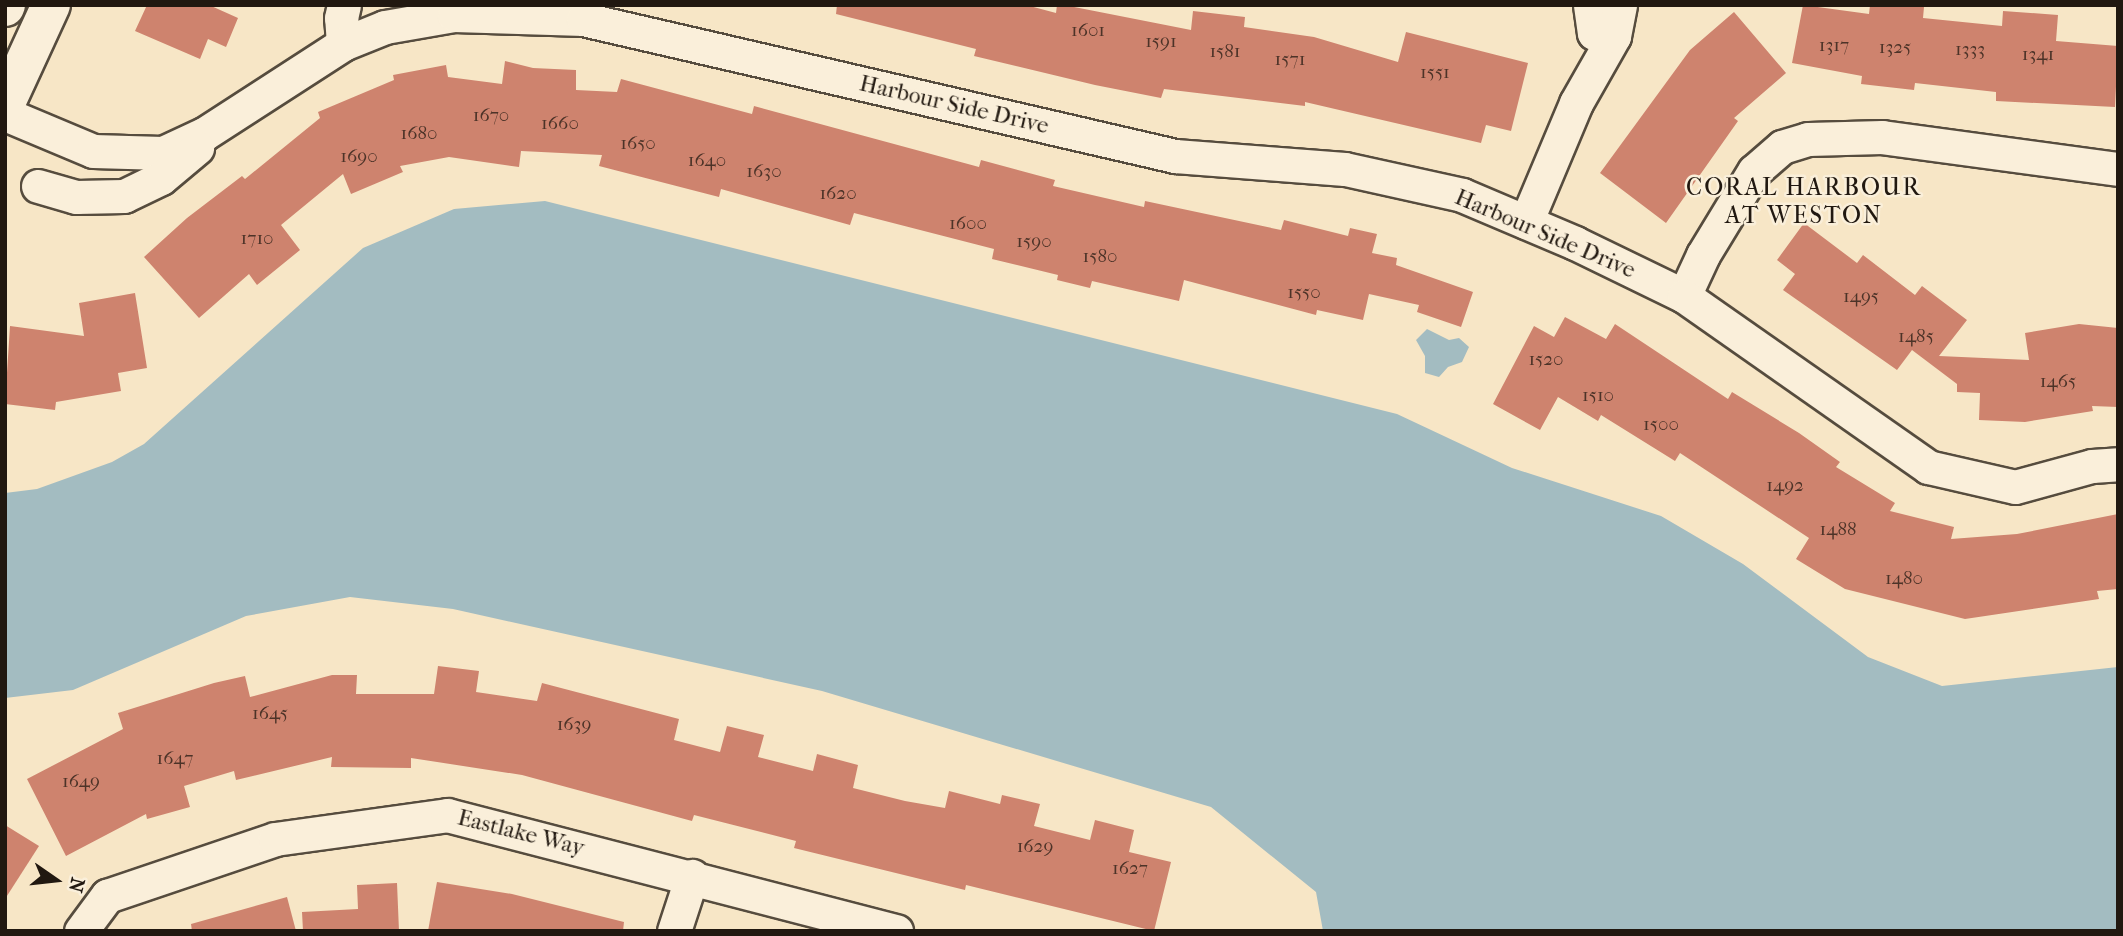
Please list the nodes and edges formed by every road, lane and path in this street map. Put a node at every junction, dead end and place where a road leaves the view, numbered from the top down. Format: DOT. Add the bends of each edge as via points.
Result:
graph roads {
  1 [pos="51,5"];
  2 [pos="344,5"];
  3 [pos="470,10"];
  4 [pos="1603,17"];
  5 [pos="343,44"];
  6 [pos="5,105"];
  7 [pos="5,114"];
  8 [pos="229,118"];
  9 [pos="2118,169"];
  10 [pos="38,186"];
  11 [pos="1527,222"];
  12 [pos="1684,296"];
  13 [pos="2118,464"];
  14 [pos="692,876"];
  15 [pos="81,931"];
  16 [pos="674,931"];
  17 [pos="896,931"];
  1 -- 6 [label="street"];
  2 -- 5 [label="street"];
  3 -- 5 [label="street, Harbour Side Drive" via="385,27"];
  3 -- 11 [label="street, Harbour Side Drive" via="583,19 1175,156 1345,169 1462,195"];
  4 -- 11 [label="street" via="1576,103"];
  5 -- 8 [label="street, Harbour Side Drive"];
  7 -- 8 [label="street, Harbour Side Drive" via="93,151 132,155 183,146"];
  8 -- 10 [label="street, Harbour Side Drive" via="174,168 141,190 92,198"];
  9 -- 12 [label="street" via="1882,137 1808,139 1782,147 1754,171"];
  11 -- 12 [label="street, Harbour Side Drive"];
  12 -- 13 [label="street, Harbour Side Drive" via="1927,467 2015,487"];
  14 -- 15 [label="street, Eastlake Way" via="447,815 275,839 107,896"];
  14 -- 16 [label="street"];
  14 -- 17 [label="street, Eastlake Way"];
}
